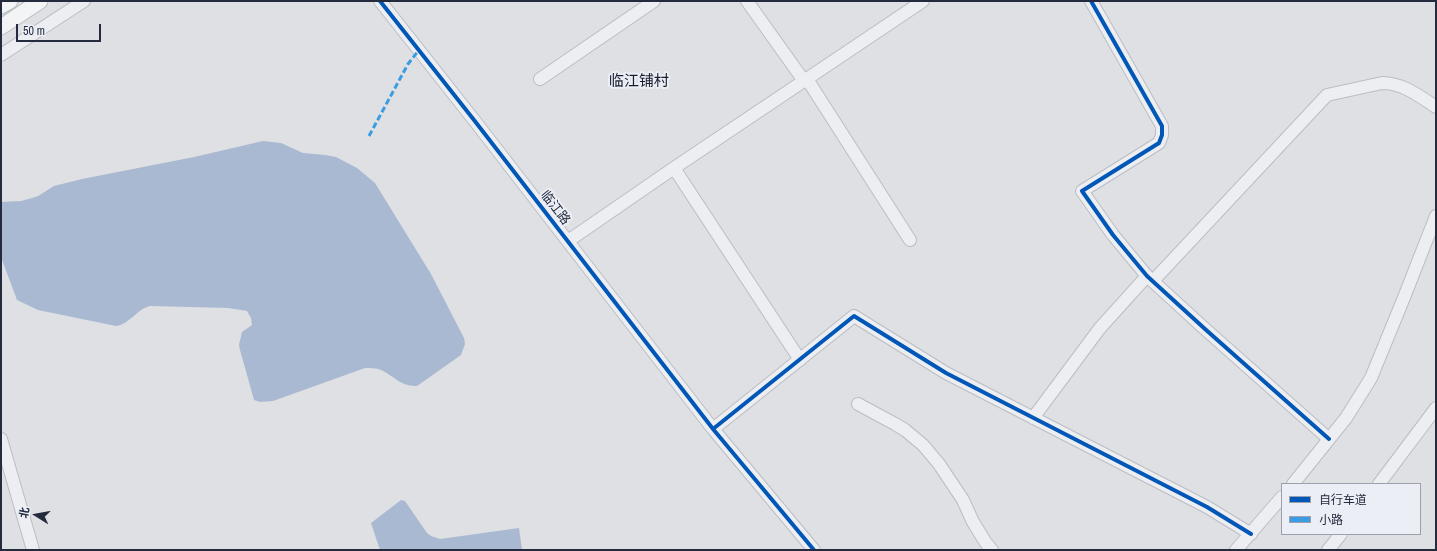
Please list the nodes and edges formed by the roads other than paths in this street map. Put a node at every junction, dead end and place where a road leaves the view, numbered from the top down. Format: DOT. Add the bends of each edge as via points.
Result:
graph roads {
  1 [pos="10,1"];
  2 [pos="40,1"];
  3 [pos="84,1"];
  4 [pos="380,1"];
  5 [pos="654,1"];
  6 [pos="747,1"];
  7 [pos="923,1"];
  8 [pos="1091,1"];
  9 [pos="1,6"];
  10 [pos="1,27"];
  11 [pos="1,55"];
  12 [pos="540,79"];
  13 [pos="806,80"];
  14 [pos="1436,107"];
  15 [pos="674,168"];
  16 [pos="1436,216"];
  17 [pos="910,240"];
  18 [pos="568,241"];
  19 [pos="1150,279"];
  20 [pos="800,360"];
  21 [pos="858,404"];
  22 [pos="1436,408"];
  23 [pos="1033,418"];
  24 [pos="714,429"];
  25 [pos="1,439"];
  26 [pos="1329,439"];
  27 [pos="1294,483"];
  28 [pos="1380,483"];
  29 [pos="1281,498"];
  30 [pos="1251,534"];
  31 [pos="1340,535"];
  32 [pos="33,550"];
  33 [pos="814,550"];
  34 [pos="992,550"];
  35 [pos="1236,550"];
  36 [pos="1328,550"];
  1 -- 9 [label="main road"];
  2 -- 10 [label="main road"];
  3 -- 11 [label="street"];
  4 -- 18 [label="street, 临江路"];
  5 -- 12 [label="street"];
  6 -- 13 [label="street"];
  7 -- 13 [label="street"];
  8 -- 19 [label="street" via="1162,126 1162,135 1159,143 1082,191 1113,235"];
  13 -- 15 [label="street"];
  13 -- 17 [label="street"];
  14 -- 19 [label="street" via="1405,88 1389,83 1327,95"];
  15 -- 18 [label="street"];
  15 -- 20 [label="street"];
  16 -- 26 [label="street" via="1371,378 1355,405"];
  18 -- 24 [label="street, 临江路"];
  19 -- 23 [label="street" via="1100,328"];
  19 -- 26 [label="street"];
  20 -- 23 [label="street" via="854,316 946,373"];
  20 -- 24 [label="street"];
  21 -- 34 [label="street" via="896,424 923,445 963,500 972,522"];
  22 -- 28 [label="street"];
  23 -- 30 [label="street" via="1207,506"];
  24 -- 33 [label="street, 临江路"];
  25 -- 32 [label="street"];
  26 -- 27 [label="street"];
  29 -- 30 [label="street"];
  30 -- 35 [label="street"];
  31 -- 36 [label="street"];
}
